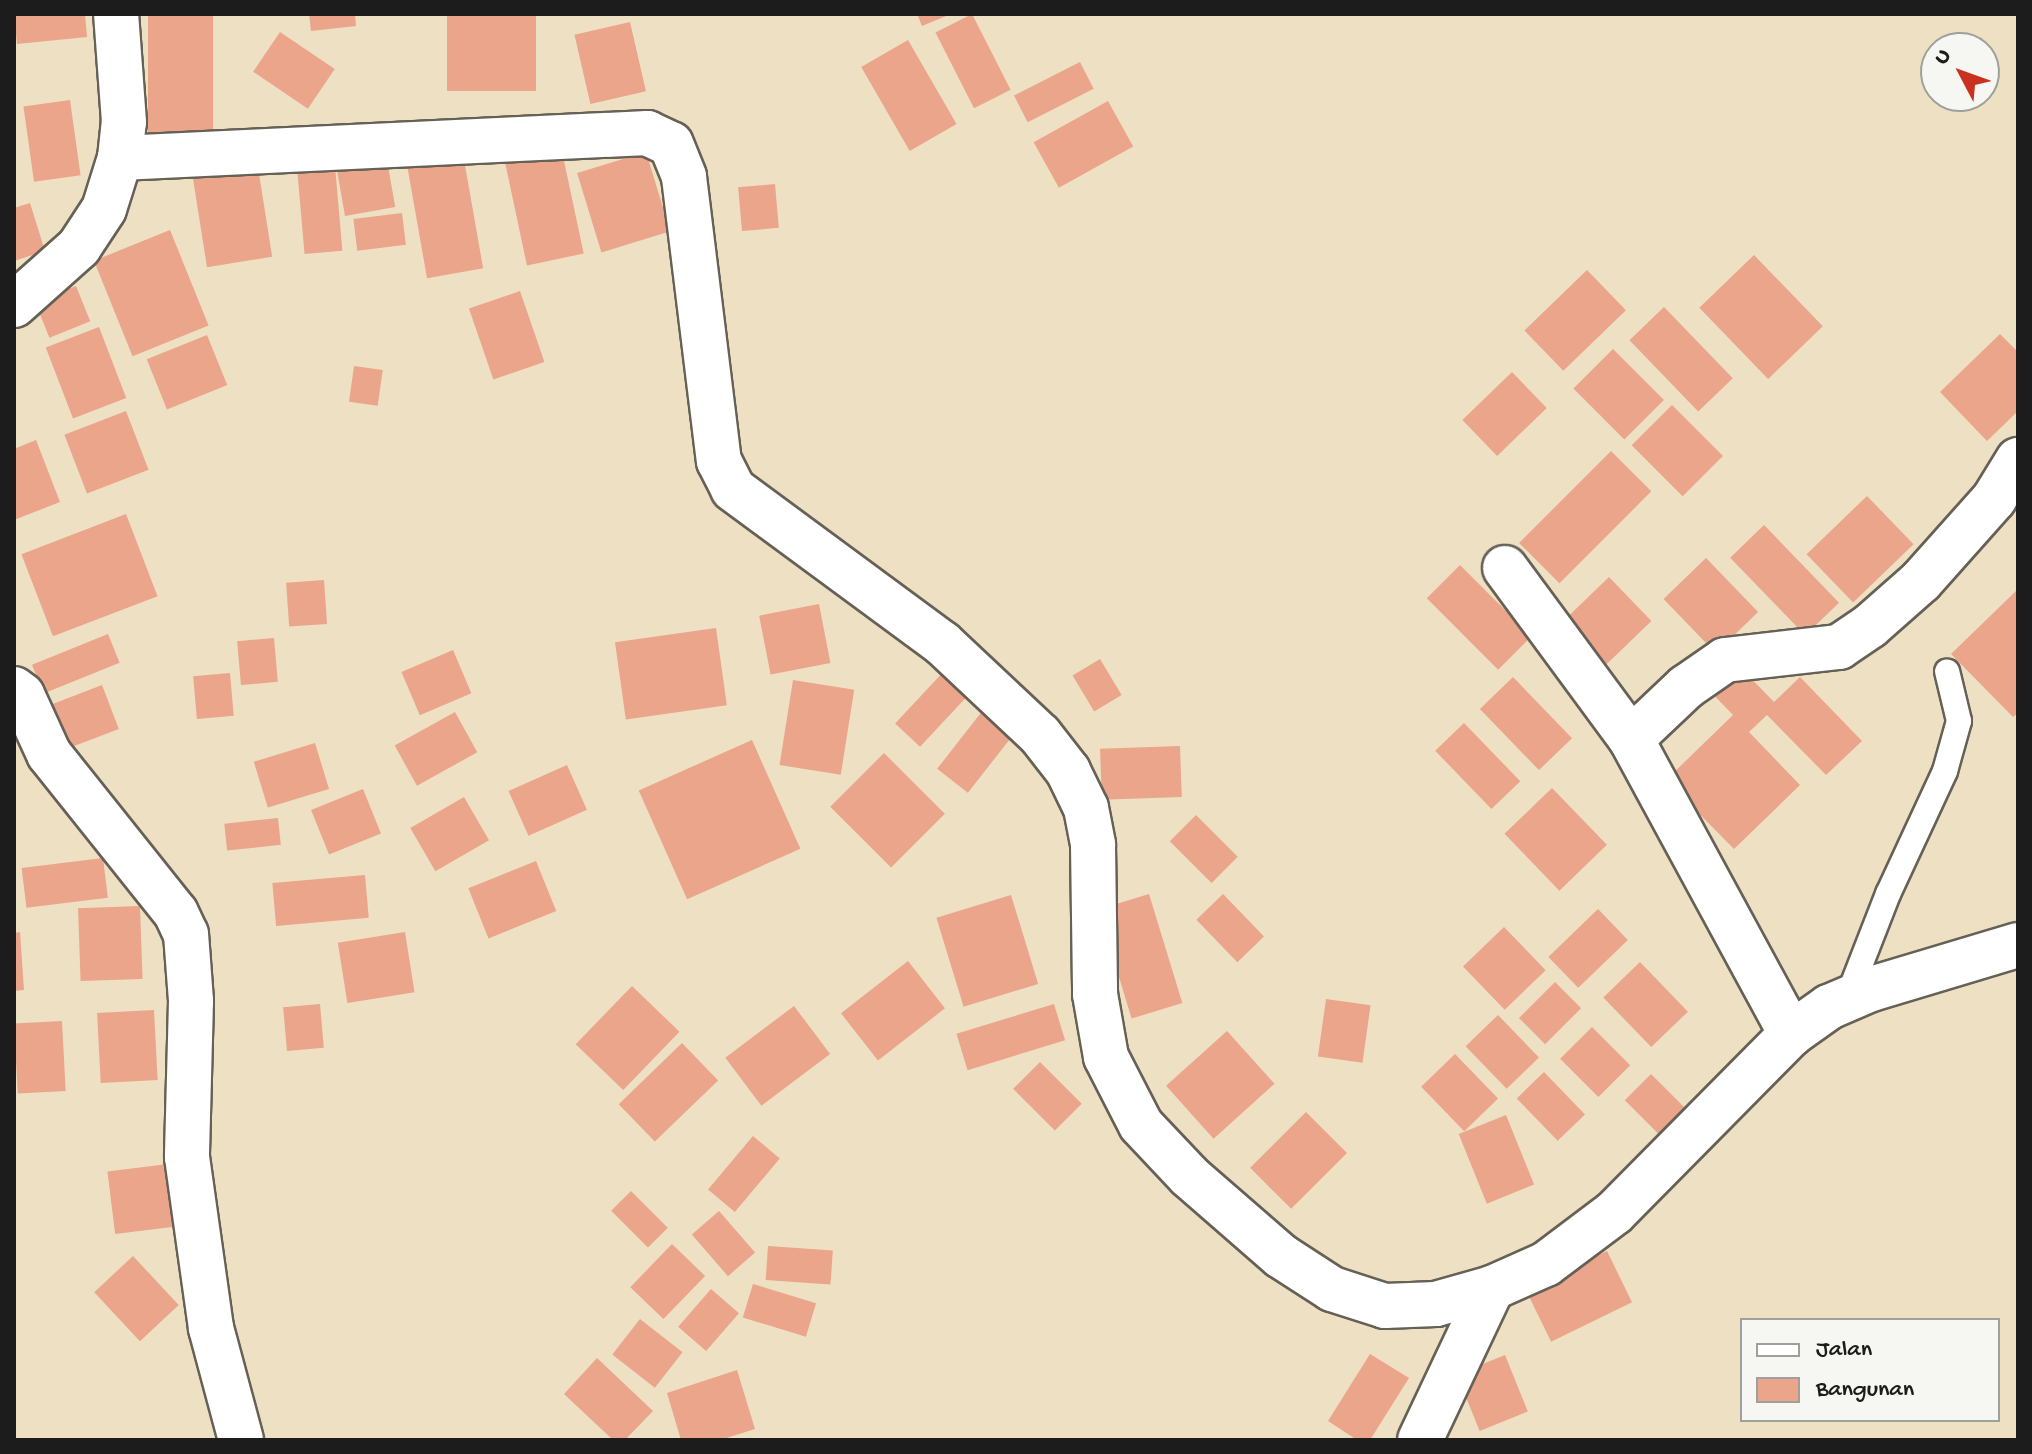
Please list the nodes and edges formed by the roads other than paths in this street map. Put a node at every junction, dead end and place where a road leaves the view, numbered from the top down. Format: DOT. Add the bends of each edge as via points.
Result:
graph roads {
  1 [pos="116,14"];
  2 [pos="120,158"];
  3 [pos="14,305"];
  4 [pos="2018,460"];
  5 [pos="1505,568"];
  6 [pos="1947,671"];
  7 [pos="14,689"];
  8 [pos="1631,739"];
  9 [pos="2018,945"];
  10 [pos="1847,999"];
  11 [pos="1791,1034"];
  12 [pos="1492,1288"];
  13 [pos="241,1440"];
  14 [pos="1420,1440"];
  1 -- 2 [label="street" via="124,122"];
  2 -- 3 [label="street" via="104,209 79,247"];
  2 -- 12 [label="street" via="647,133 671,144 684,177 719,461 733,489 753,508 942,643 1040,735 1068,771 1086,808 1093,845 1095,994 1106,1057 1141,1125 1189,1176 1281,1256 1332,1289 1385,1306 1436,1304"];
  4 -- 8 [label="street" via="1994,499 1921,581 1870,626 1839,647 1725,660 1686,687"];
  5 -- 8 [label="street"];
  6 -- 10 [label="lane" via="1959,721 1945,771"];
  7 -- 13 [label="street" via="22,695 49,754 176,913 186,934 191,1001 187,1157 211,1328"];
  8 -- 11 [label="street"];
  9 -- 10 [label="street"];
  10 -- 11 [label="street"];
  11 -- 12 [label="street" via="1614,1213 1546,1264"];
  12 -- 14 [label="street"];
}
